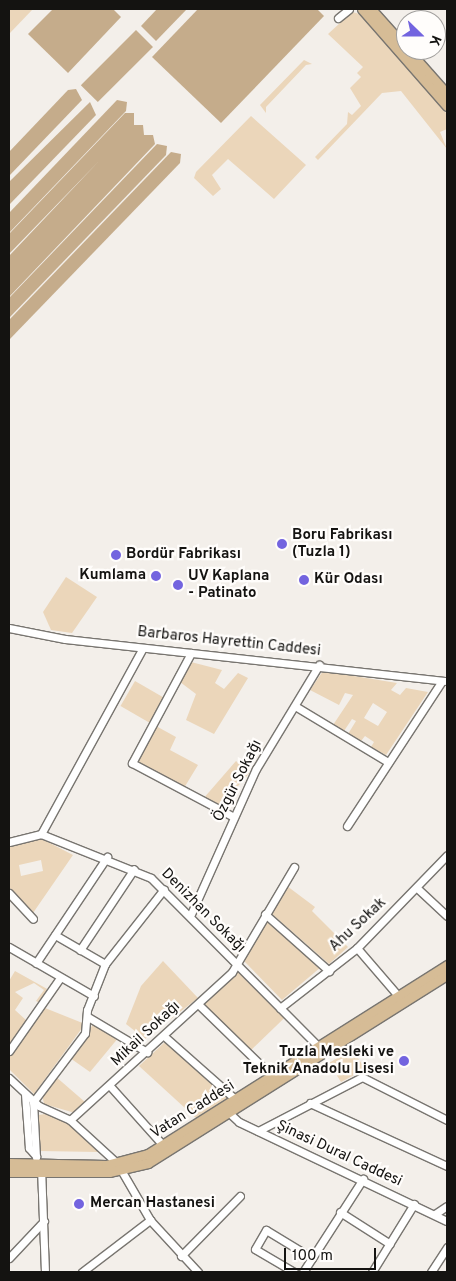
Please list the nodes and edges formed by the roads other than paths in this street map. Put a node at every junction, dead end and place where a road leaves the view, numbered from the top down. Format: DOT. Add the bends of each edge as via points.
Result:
graph roads {
  1 [pos="349,9"];
  2 [pos="362,9"];
  3 [pos="371,9"];
  4 [pos="338,18"];
  5 [pos="396,37"];
  6 [pos="417,60"];
  7 [pos="447,94"];
  8 [pos="447,106"];
  9 [pos="9,628"];
  10 [pos="144,648"];
  11 [pos="191,653"];
  12 [pos="319,665"];
  13 [pos="445,681"];
  14 [pos="295,706"];
  15 [pos="388,762"];
  16 [pos="234,817"];
  17 [pos="347,826"];
  18 [pos="41,834"];
  19 [pos="9,842"];
  20 [pos="447,854"];
  21 [pos="106,857"];
  22 [pos="294,867"];
  23 [pos="134,869"];
  24 [pos="417,888"];
  25 [pos="164,889"];
  26 [pos="9,893"];
  27 [pos="191,914"];
  28 [pos="265,914"];
  29 [pos="447,916"];
  30 [pos="32,919"];
  31 [pos="55,935"];
  32 [pos="9,947"];
  33 [pos="357,948"];
  34 [pos="80,950"];
  35 [pos="36,963"];
  36 [pos="105,964"];
  37 [pos="237,964"];
  38 [pos="447,964"];
  39 [pos="329,970"];
  40 [pos="447,975"];
  41 [pos="60,978"];
  42 [pos="94,996"];
  43 [pos="400,998"];
  44 [pos="198,1004"];
  45 [pos="280,1008"];
  46 [pos="88,1017"];
  47 [pos="164,1036"];
  48 [pos="320,1048"];
  49 [pos="9,1051"];
  50 [pos="147,1052"];
  51 [pos="273,1077"];
  52 [pos="9,1078"];
  53 [pos="110,1086"];
  54 [pos="25,1094"];
  55 [pos="236,1100"];
  56 [pos="33,1102"];
  57 [pos="310,1103"];
  58 [pos="226,1110"];
  59 [pos="70,1120"];
  60 [pos="447,1120"];
  61 [pos="258,1131"];
  62 [pos="163,1145"];
  63 [pos="37,1163"];
  64 [pos="9,1164"];
  65 [pos="447,1166"];
  66 [pos="118,1167"];
  67 [pos="9,1172"];
  68 [pos="363,1179"];
  69 [pos="240,1196"];
  70 [pos="414,1204"];
  71 [pos="447,1206"];
  72 [pos="340,1212"];
  73 [pos="435,1214"];
  74 [pos="150,1220"];
  75 [pos="44,1221"];
  76 [pos="447,1221"];
  77 [pos="390,1244"];
  78 [pos="447,1247"];
  79 [pos="181,1256"];
  80 [pos="9,1258"];
  81 [pos="312,1258"];
  82 [pos="45,1272"];
  83 [pos="82,1272"];
  84 [pos="198,1272"];
  85 [pos="294,1272"];
  86 [pos="303,1272"];
  87 [pos="372,1272"];
  88 [pos="431,1272"];
  1 -- 4 [label="street"];
  2 -- 8 [label="main road"];
  3 -- 5 [label="main road"];
  6 -- 7 [label="main road"];
  9 -- 10 [label="street, Barbaros Hayrettin Caddesi"];
  10 -- 11 [label="street, Barbaros Hayrettin Caddesi"];
  10 -- 18 [label="street"];
  11 -- 12 [label="street, Barbaros Hayrettin Caddesi"];
  11 -- 16 [label="street" via="132,763"];
  12 -- 13 [label="street, Barbaros Hayrettin Caddesi"];
  12 -- 14 [label="street, Özgür Sokağı"];
  13 -- 15 [label="street"];
  14 -- 15 [label="street"];
  14 -- 16 [label="street, Özgür Sokağı"];
  15 -- 17 [label="street"];
  16 -- 27 [label="street, Özgür Sokağı"];
  18 -- 19 [label="street"];
  18 -- 21 [label="street, Denizhan Sokağı"];
  20 -- 24 [label="street, Ahu Sokak"];
  21 -- 23 [label="street, Denizhan Sokağı"];
  21 -- 31 [label="street"];
  22 -- 28 [label="street, Mikail Sokağı"];
  23 -- 25 [label="street, Denizhan Sokağı"];
  23 -- 34 [label="street"];
  24 -- 29 [label="street"];
  24 -- 33 [label="street, Ahu Sokak"];
  25 -- 27 [label="street, Denizhan Sokağı"];
  25 -- 36 [label="street"];
  26 -- 30 [label="street"];
  27 -- 37 [label="street, Denizhan Sokağı"];
  28 -- 37 [label="street, Mikail Sokağı"];
  28 -- 39 [label="street"];
  31 -- 34 [label="street"];
  31 -- 35 [label="street"];
  32 -- 35 [label="street"];
  33 -- 39 [label="street, Ahu Sokak"];
  33 -- 43 [label="street"];
  34 -- 36 [label="street"];
  35 -- 41 [label="street"];
  36 -- 42 [label="street"];
  37 -- 44 [label="street, Mikail Sokağı"];
  37 -- 45 [label="street, Denizhan Sokağı"];
  38 -- 43 [label="main road, Vatan Caddesi"];
  39 -- 45 [label="street, Ahu Sokak"];
  40 -- 58 [label="main road, Vatan Caddesi"];
  41 -- 42 [label="street"];
  41 -- 49 [label="street"];
  42 -- 46 [label="street"];
  43 -- 48 [label="main road, Vatan Caddesi"];
  44 -- 47 [label="street, Mikail Sokağı"];
  44 -- 51 [label="street"];
  45 -- 48 [label="street, Denizhan Sokağı"];
  46 -- 50 [label="street"];
  46 -- 56 [label="street" via="85,1033"];
  47 -- 50 [label="street, Mikail Sokağı"];
  47 -- 55 [label="street"];
  48 -- 51 [label="main road, Vatan Caddesi"];
  50 -- 53 [label="street, Mikail Sokağı"];
  51 -- 55 [label="main road, Vatan Caddesi"];
  52 -- 54 [label="street"];
  53 -- 59 [label="street, Mikail Sokağı"];
  53 -- 62 [label="street"];
  54 -- 56 [label="street"];
  54 -- 63 [label="street" via="29,1148"];
  55 -- 58 [label="main road, Vatan Caddesi"];
  56 -- 59 [label="street"];
  56 -- 63 [label="street"];
  57 -- 60 [label="street" via="362,1077"];
  57 -- 61 [label="street"];
  57 -- 65 [label="street"];
  58 -- 61 [label="street, Şinasi Dural Caddesi"];
  58 -- 62 [label="main road, Vatan Caddesi"];
  58 -- 66 [label="main road, Vatan Caddesi" via="148,1163"];
  59 -- 66 [label="street"];
  61 -- 68 [label="street, Şinasi Dural Caddesi"];
  62 -- 66 [label="main road, Vatan Caddesi"];
  63 -- 64 [label="main road, Vatan Caddesi"];
  63 -- 66 [label="main road, Vatan Caddesi"];
  63 -- 67 [label="main road, Vatan Caddesi"];
  63 -- 75 [label="street"];
  66 -- 74 [label="street"];
  68 -- 70 [label="street, Şinasi Dural Caddesi"];
  68 -- 72 [label="street"];
  69 -- 79 [label="street"];
  70 -- 73 [label="street, Şinasi Dural Caddesi"];
  70 -- 77 [label="street"];
  71 -- 73 [label="street"];
  72 -- 77 [label="street"];
  72 -- 81 [label="street"];
  73 -- 76 [label="street, Şinasi Dural Caddesi"];
  74 -- 79 [label="street"];
  74 -- 83 [label="street"];
  75 -- 80 [label="street"];
  75 -- 82 [label="street"];
  77 -- 87 [label="street"];
  78 -- 88 [label="street"];
  79 -- 84 [label="street"];
  81 -- 85 [label="street" via="266,1230 255,1250"];
  81 -- 86 [label="street"];
}
